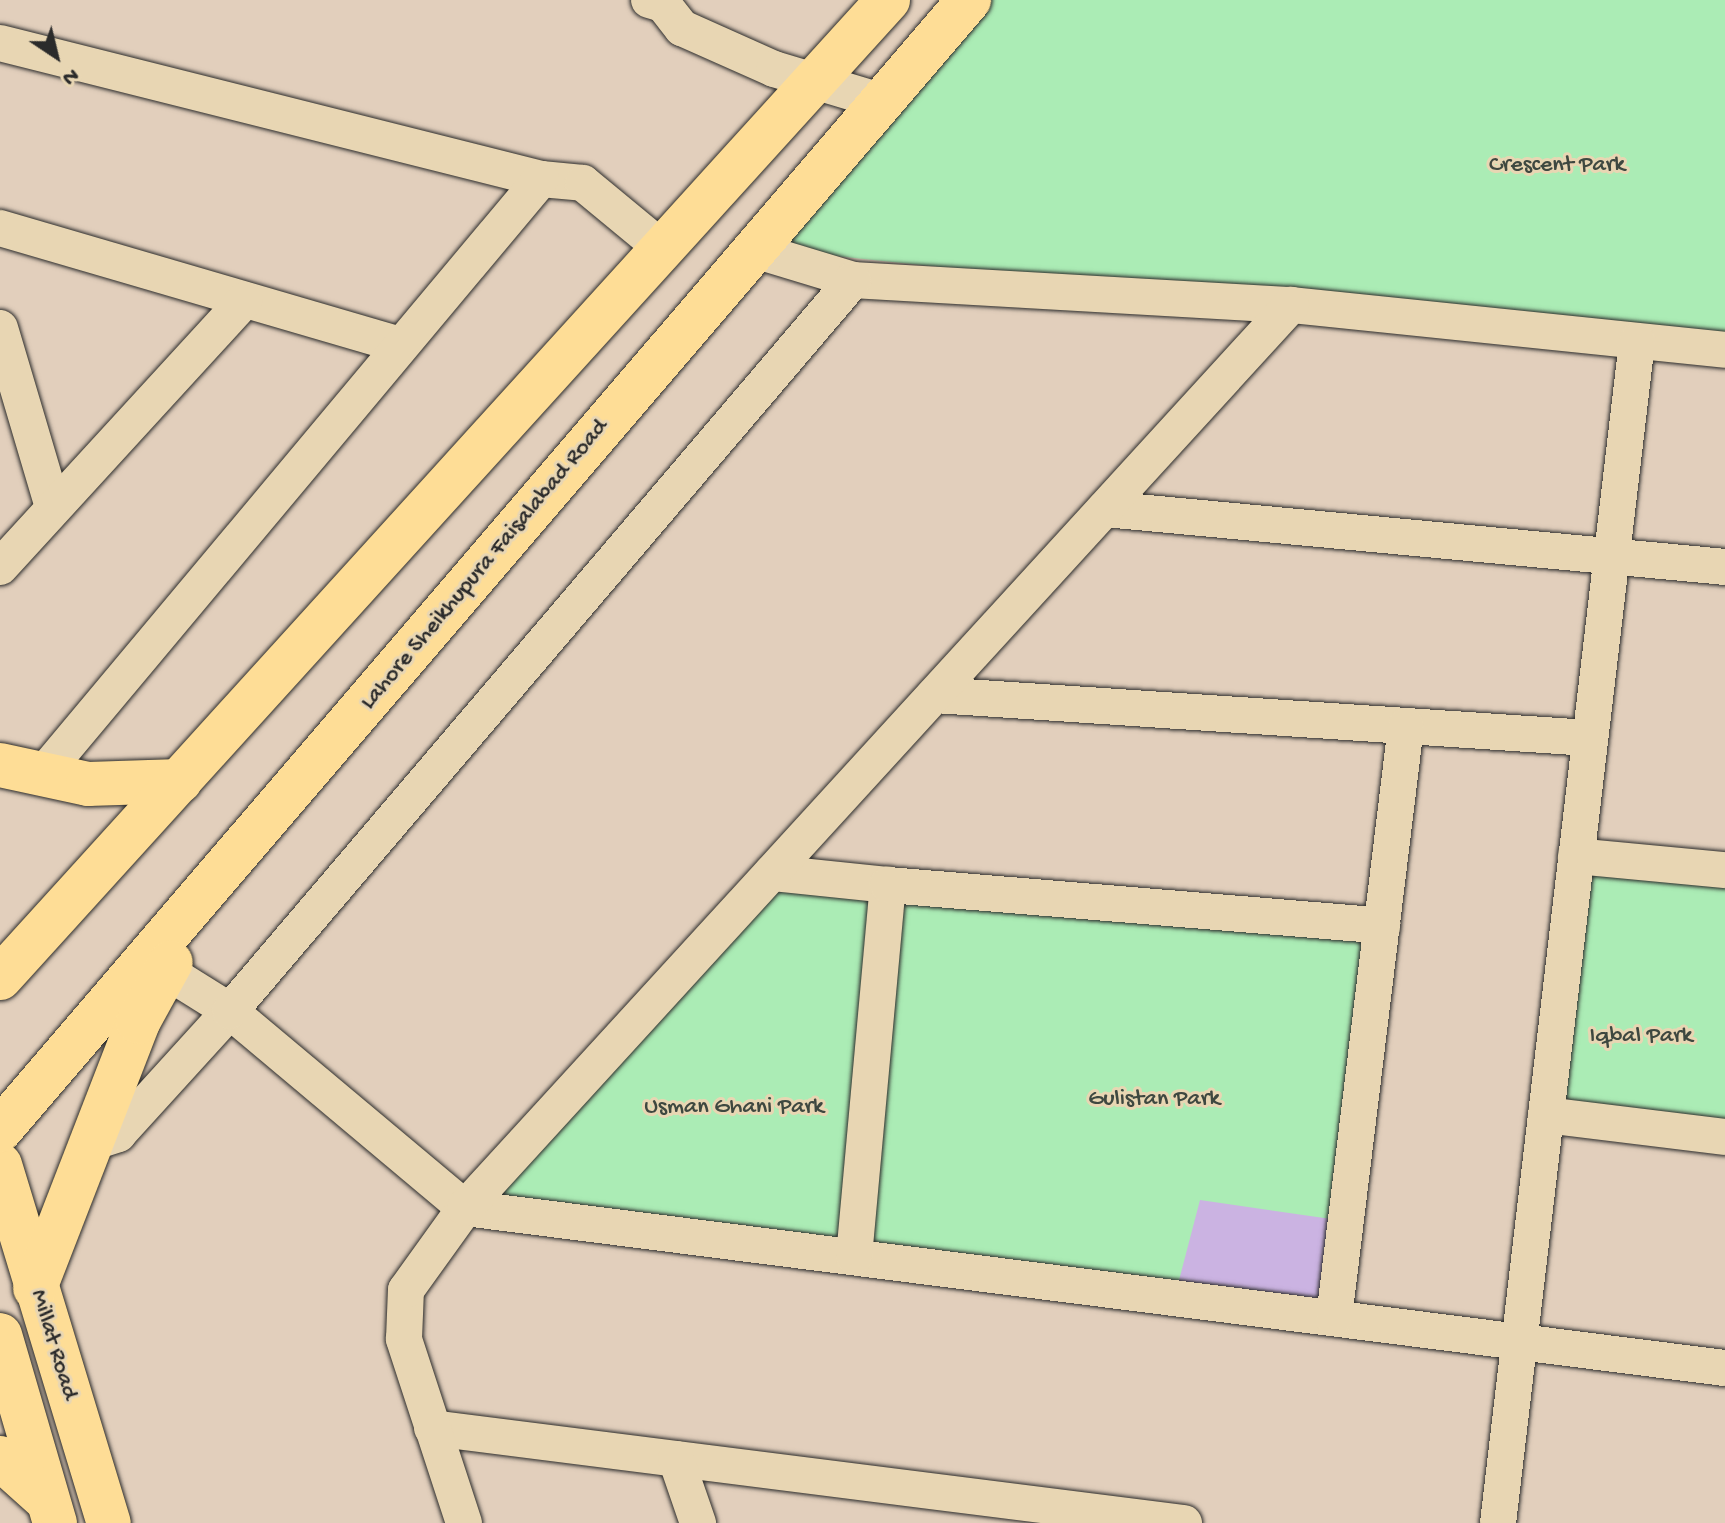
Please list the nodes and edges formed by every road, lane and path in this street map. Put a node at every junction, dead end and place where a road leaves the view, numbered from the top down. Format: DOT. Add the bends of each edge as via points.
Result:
graph roads {
  1 [pos="888,0"];
  2 [pos="969,0"];
  3 [pos="658,1"];
  4 [pos="0,43"];
  5 [pos="815,85"];
  6 [pos="881,101"];
  7 [pos="541,179"];
  8 [pos="0,228"];
  9 [pos="751,249"];
  10 [pos="664,250"];
  11 [pos="853,280"];
  12 [pos="245,300"];
  13 [pos="1291,305"];
  14 [pos="0,328"];
  15 [pos="1637,341"];
  16 [pos="399,345"];
  17 [pos="1725,350"];
  18 [pos="53,507"];
  19 [pos="1105,509"];
  20 [pos="1612,556"];
  21 [pos="0,567"];
  22 [pos="1725,567"];
  23 [pos="935,695"];
  24 [pos="1406,726"];
  25 [pos="1590,738"];
  26 [pos="0,765"];
  27 [pos="43,774"];
  28 [pos="180,781"];
  29 [pos="1576,856"];
  30 [pos="1725,870"];
  31 [pos="772,873"];
  32 [pos="888,885"];
  33 [pos="213,887"];
  34 [pos="1382,926"];
  35 [pos="166,971"];
  36 [pos="0,978"];
  37 [pos="230,1011"];
  38 [pos="1546,1115"];
  39 [pos="0,1130"];
  40 [pos="1725,1137"];
  41 [pos="88,1144"];
  42 [pos="0,1165"];
  43 [pos="465,1208"];
  44 [pos="854,1257"];
  45 [pos="35,1288"];
  46 [pos="1334,1318"];
  47 [pos="0,1335"];
  48 [pos="1519,1342"];
  49 [pos="1725,1368"];
  50 [pos="432,1428"];
  51 [pos="0,1458"];
  52 [pos="676,1459"];
  53 [pos="44,1516"];
  54 [pos="109,1523"];
  55 [pos="464,1523"];
  56 [pos="698,1523"];
  57 [pos="1184,1523"];
  58 [pos="1498,1523"];
  1 -- 5 [label="main road"];
  2 -- 6 [label="main road, Lahore Sheikhupura Faisalabad Road"];
  3 -- 5 [label="street" via="682,28"];
  4 -- 7 [label="street"];
  5 -- 6 [label="street"];
  5 -- 10 [label="main road"];
  6 -- 9 [label="main road, Lahore Sheikhupura Faisalabad Road"];
  7 -- 10 [label="street" via="583,183"];
  7 -- 16 [label="street"];
  8 -- 12 [label="street"];
  9 -- 11 [label="street"];
  9 -- 33 [label="main road, Lahore Sheikhupura Faisalabad Road"];
  10 -- 28 [label="main road"];
  11 -- 13 [label="street"];
  11 -- 37 [label="street"];
  12 -- 16 [label="street"];
  12 -- 18 [label="street"];
  13 -- 15 [label="street"];
  13 -- 19 [label="street"];
  14 -- 18 [label="street"];
  15 -- 17 [label="street"];
  15 -- 20 [label="street"];
  16 -- 27 [label="street"];
  18 -- 21 [label="street"];
  19 -- 20 [label="street"];
  19 -- 23 [label="street"];
  20 -- 22 [label="street"];
  20 -- 25 [label="street"];
  23 -- 24 [label="street"];
  23 -- 31 [label="street"];
  24 -- 25 [label="street"];
  24 -- 34 [label="street"];
  25 -- 29 [label="street"];
  26 -- 27 [label="main road"];
  27 -- 28 [label="main road" via="88,784"];
  28 -- 36 [label="main road"];
  29 -- 30 [label="street"];
  29 -- 38 [label="street"];
  31 -- 32 [label="street"];
  31 -- 43 [label="street"];
  32 -- 34 [label="street"];
  32 -- 44 [label="street"];
  33 -- 35 [label="main road"];
  33 -- 39 [label="main road, Lahore Sheikhupura Faisalabad Road"];
  34 -- 46 [label="street"];
  35 -- 37 [label="street"];
  35 -- 41 [label="main road" via="138,1022"];
  37 -- 41 [label="street" via="118,1134"];
  37 -- 43 [label="street"];
  38 -- 40 [label="street"];
  38 -- 48 [label="street"];
  41 -- 45 [label="main road"];
  42 -- 45 [label="main road, Millat Road"];
  43 -- 44 [label="street"];
  43 -- 50 [label="street" via="406,1290 404,1339"];
  44 -- 46 [label="street"];
  45 -- 54 [label="main road, Millat Road"];
  46 -- 48 [label="street"];
  47 -- 53 [label="main road, Millat Road"];
  48 -- 49 [label="street"];
  48 -- 58 [label="street"];
  50 -- 52 [label="street"];
  50 -- 55 [label="street"];
  51 -- 53 [label="main road"];
  52 -- 56 [label="street"];
  52 -- 57 [label="street"];
}
